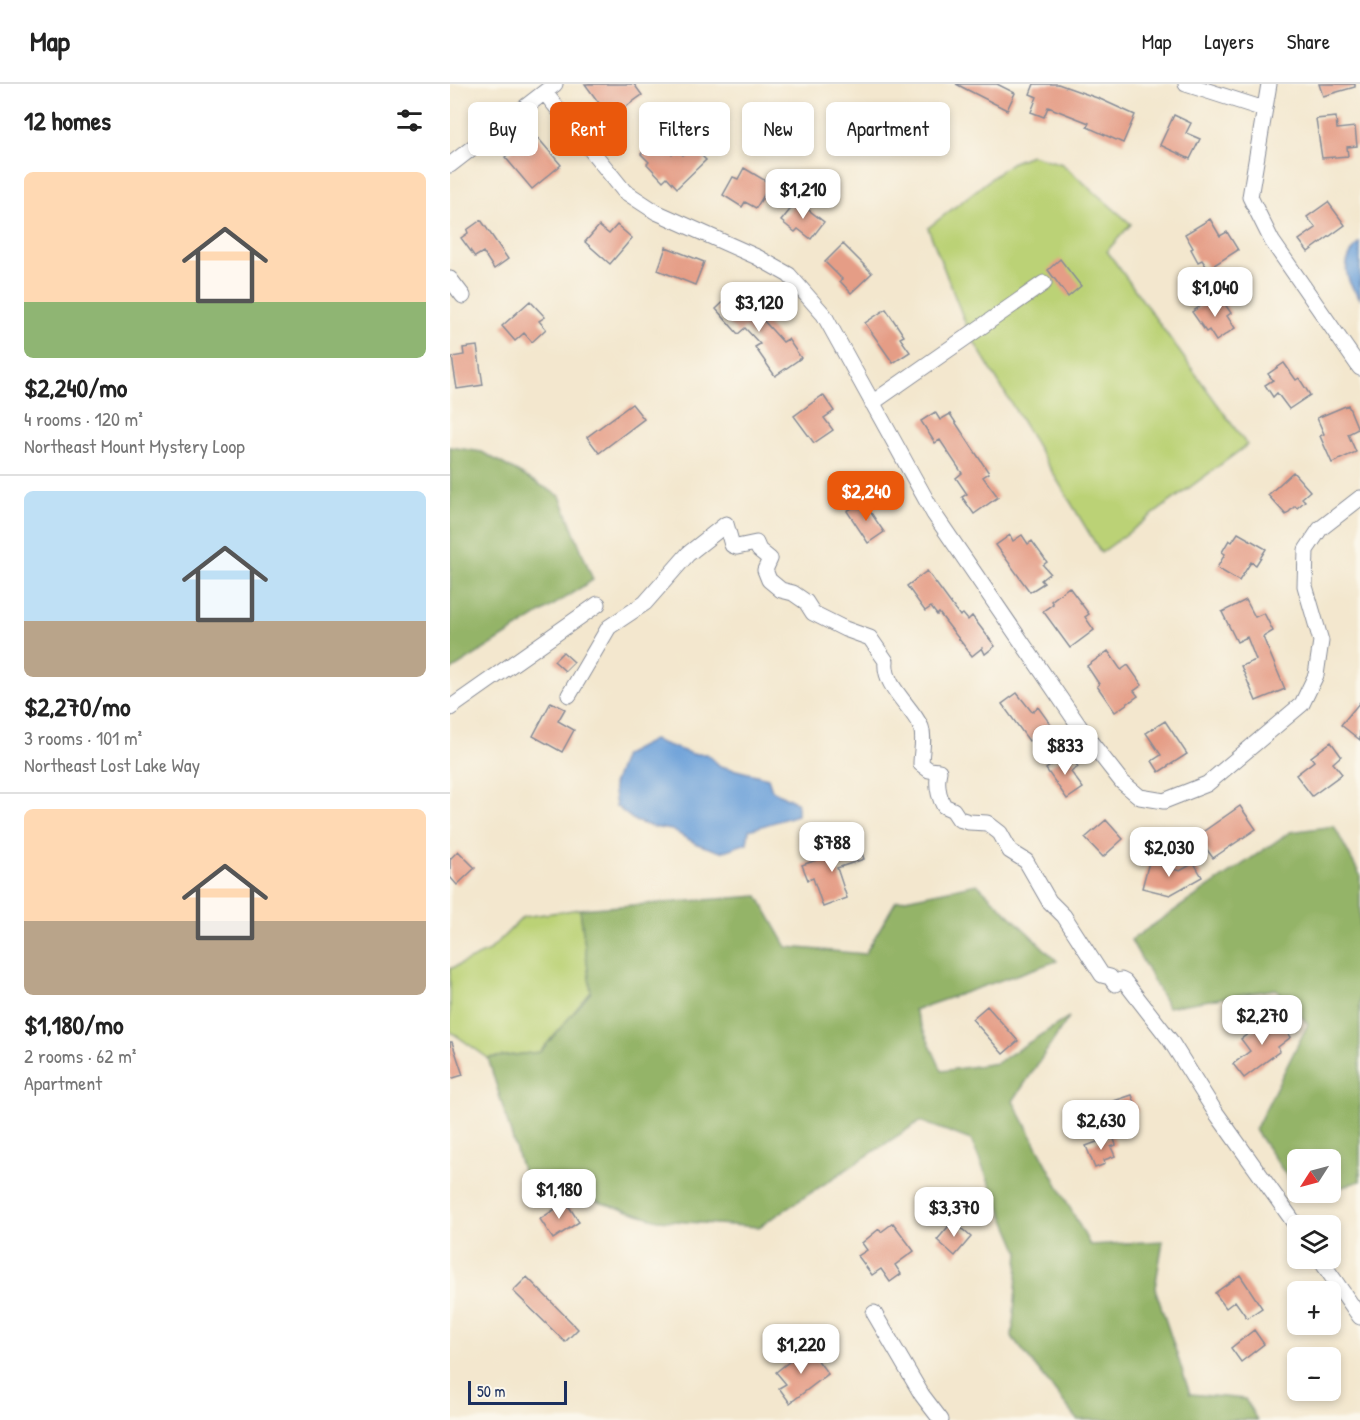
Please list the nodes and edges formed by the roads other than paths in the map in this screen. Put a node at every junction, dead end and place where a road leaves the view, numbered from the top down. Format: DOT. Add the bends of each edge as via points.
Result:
graph roads {
  1 [pos="1186,84"];
  2 [pos="1269,84"];
  3 [pos="550,88"];
  4 [pos="1264,109"];
  5 [pos="450,165"];
  6 [pos="450,279"];
  7 [pos="1044,283"];
  8 [pos="463,296"];
  9 [pos="1360,368"];
  10 [pos="872,404"];
  11 [pos="1360,498"];
  12 [pos="598,604"];
  13 [pos="569,695"];
  14 [pos="450,708"];
  15 [pos="1289,1215"];
  16 [pos="1327,1269"];
  17 [pos="874,1313"];
  18 [pos="1360,1317"];
  19 [pos="941,1420"];
  1 -- 4 [label="street"];
  2 -- 4 [label="street"];
  3 -- 5 [label="street"];
  3 -- 10 [label="street" via="624,191 656,212 789,275 824,315"];
  4 -- 9 [label="street" via="1250,197 1272,241"];
  6 -- 8 [label="street"];
  7 -- 10 [label="street"];
  10 -- 11 [label="street" via="934,514 1086,736 1122,782 1140,797 1164,801 1207,784 1302,704 1316,675 1321,641 1305,586 1306,550 1320,529"];
  12 -- 14 [label="street"];
  13 -- 15 [label="street" via="609,627 645,603 681,563 726,524 732,545 756,543 770,560 765,570 769,580 781,590 793,593 813,613 870,638 886,660 885,669 896,690 920,726 921,764 929,771 939,771 937,783 944,806 959,819 987,823 1000,833 1010,851 1026,861 1049,901 1064,916 1102,975 1115,984 1125,982 1147,1009"];
  16 -- 18 [label="street"];
  17 -- 19 [label="street"];
}
